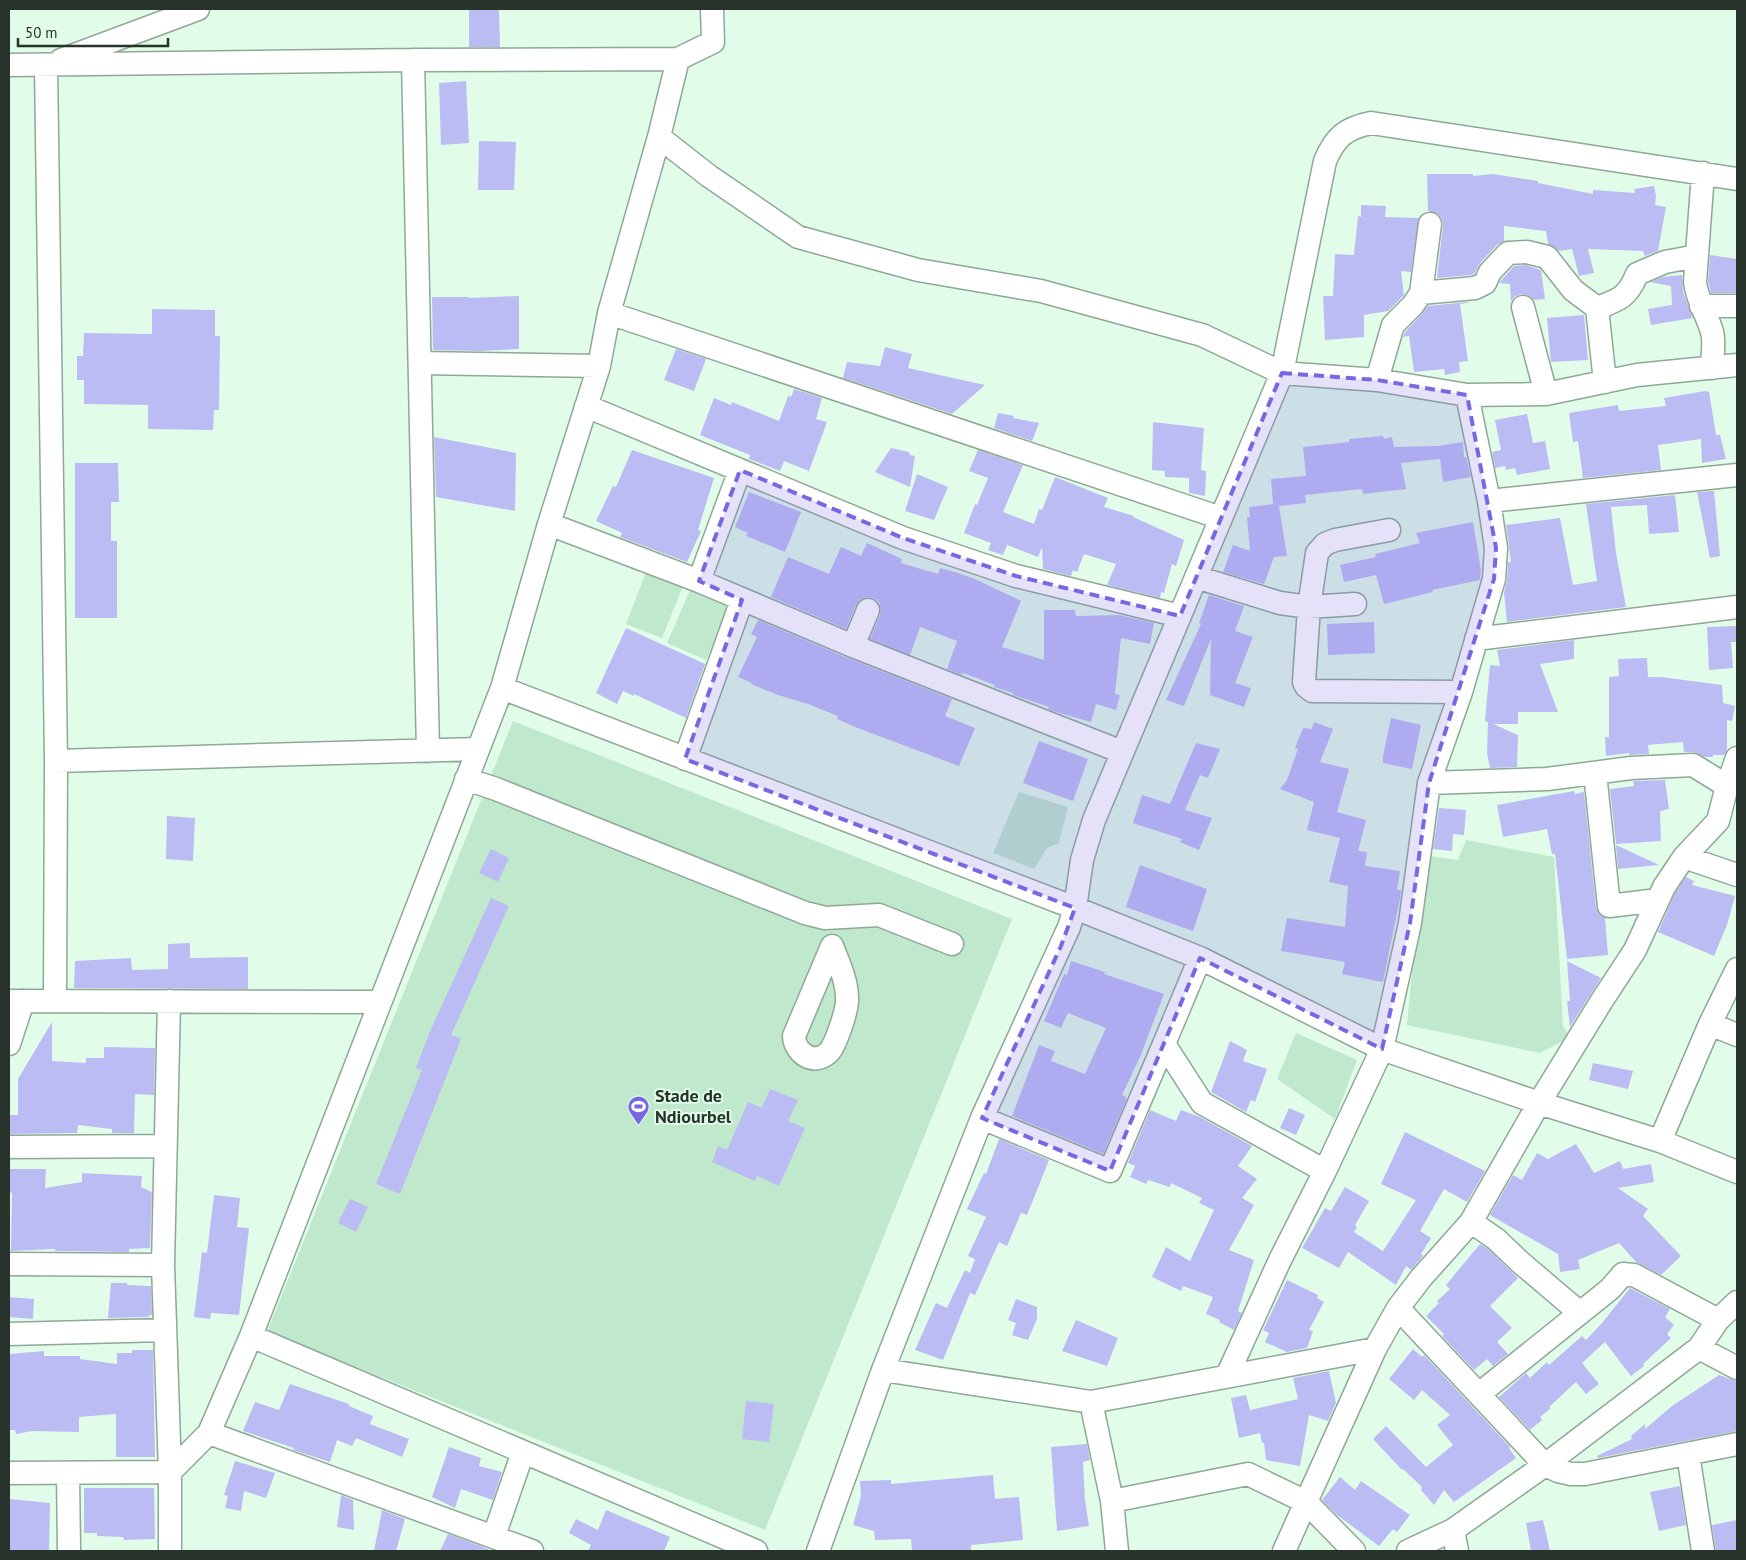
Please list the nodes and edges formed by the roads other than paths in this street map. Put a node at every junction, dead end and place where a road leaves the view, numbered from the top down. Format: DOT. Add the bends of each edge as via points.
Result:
graph roads {
  1 [pos="198,9"];
  2 [pos="712,9"];
  3 [pos="678,59"];
  4 [pos="413,60"];
  5 [pos="9,65"];
  6 [pos="46,66"];
  7 [pos="660,137"];
  8 [pos="1703,173"];
  9 [pos="1737,179"];
  10 [pos="1430,224"];
  11 [pos="1696,256"];
  12 [pos="1421,293"];
  13 [pos="1701,306"];
  14 [pos="1737,306"];
  15 [pos="1524,307"];
  16 [pos="1596,308"];
  17 [pos="609,314"];
  18 [pos="421,364"];
  19 [pos="1737,365"];
  20 [pos="599,366"];
  21 [pos="1712,368"];
  22 [pos="1282,373"];
  23 [pos="1377,380"];
  24 [pos="1605,382"];
  25 [pos="1546,394"];
  26 [pos="1467,395"];
  27 [pos="586,406"];
  28 [pos="740,470"];
  29 [pos="1737,476"];
  30 [pos="1489,501"];
  31 [pos="1221,518"];
  32 [pos="549,524"];
  33 [pos="1389,530"];
  34 [pos="1196,577"];
  35 [pos="699,581"];
  36 [pos="742,600"];
  37 [pos="1355,604"];
  38 [pos="1310,607"];
  39 [pos="1737,607"];
  40 [pos="868,610"];
  41 [pos="1180,616"];
  42 [pos="1476,639"];
  43 [pos="853,646"];
  44 [pos="502,688"];
  45 [pos="1461,692"];
  46 [pos="478,749"];
  47 [pos="428,751"];
  48 [pos="1122,752"];
  49 [pos="1737,758"];
  50 [pos="686,759"];
  51 [pos="56,761"];
  52 [pos="1595,773"];
  53 [pos="466,779"];
  54 [pos="1429,783"];
  55 [pos="1726,786"];
  56 [pos="1684,857"];
  57 [pos="1737,875"];
  58 [pos="1658,900"];
  59 [pos="1075,908"];
  60 [pos="835,918"];
  61 [pos="952,944"];
  62 [pos="832,946"];
  63 [pos="1200,958"];
  64 [pos="1737,969"];
  65 [pos="16,1001"];
  66 [pos="55,1001"];
  67 [pos="169,1001"];
  68 [pos="380,1002"];
  69 [pos="1710,1024"];
  70 [pos="1737,1035"];
  71 [pos="9,1044"];
  72 [pos="1164,1044"];
  73 [pos="1382,1049"];
  74 [pos="1539,1103"];
  75 [pos="982,1118"];
  76 [pos="1660,1140"];
  77 [pos="165,1146"];
  78 [pos="9,1147"];
  79 [pos="1325,1171"];
  80 [pos="1737,1172"];
  81 [pos="1471,1222"];
  82 [pos="9,1264"];
  83 [pos="163,1265"];
  84 [pos="1737,1302"];
  85 [pos="1398,1308"];
  86 [pos="1580,1313"];
  87 [pos="1718,1320"];
  88 [pos="165,1330"];
  89 [pos="9,1334"];
  90 [pos="251,1336"];
  91 [pos="1700,1348"];
  92 [pos="1375,1349"];
  93 [pos="1737,1368"];
  94 [pos="883,1370"];
  95 [pos="1226,1376"];
  96 [pos="1479,1394"];
  97 [pos="1091,1402"];
  98 [pos="209,1433"];
  99 [pos="1737,1444"];
  100 [pos="523,1452"];
  101 [pos="1688,1454"];
  102 [pos="1545,1466"];
  103 [pos="170,1472"];
  104 [pos="68,1473"];
  105 [pos="9,1474"];
  106 [pos="1112,1501"];
  107 [pos="1306,1502"];
  108 [pos="494,1536"];
  109 [pos="1455,1541"];
  110 [pos="69,1551"];
  111 [pos="170,1551"];
  112 [pos="532,1551"];
  113 [pos="756,1551"];
  114 [pos="818,1551"];
  115 [pos="1117,1551"];
  116 [pos="1284,1551"];
  117 [pos="1354,1551"];
  118 [pos="1408,1551"];
  119 [pos="1703,1551"];
  1 -- 6 [label="street"];
  2 -- 3 [label="street" via="713,42"];
  3 -- 4 [label="street"];
  3 -- 7 [label="street"];
  4 -- 6 [label="street"];
  4 -- 18 [label="street"];
  5 -- 6 [label="street"];
  6 -- 51 [label="street"];
  7 -- 17 [label="street"];
  7 -- 22 [label="street" via="709,176 798,237 918,270 1041,291 1202,335"];
  8 -- 9 [label="street"];
  8 -- 11 [label="street"];
  8 -- 22 [label="street" via="1387,125 1371,123 1356,126 1342,134 1325,161"];
  10 -- 12 [label="street"];
  11 -- 13 [label="street" via="1696,290"];
  11 -- 16 [label="street" via="1665,262 1637,274 1631,289 1615,302"];
  12 -- 16 [label="street" via="1475,288 1485,283 1490,272 1508,253 1527,252 1547,257 1572,290"];
  12 -- 23 [label="street" via="1393,324"];
  13 -- 14 [label="street"];
  13 -- 21 [label="street" via="1713,337"];
  15 -- 25 [label="street"];
  16 -- 24 [label="street"];
  17 -- 20 [label="street"];
  17 -- 31 [label="street"];
  18 -- 20 [label="street"];
  18 -- 47 [label="street"];
  19 -- 21 [label="street"];
  20 -- 27 [label="street"];
  21 -- 24 [label="street"];
  22 -- 23 [label="street"];
  22 -- 31 [label="street"];
  23 -- 26 [label="street"];
  24 -- 25 [label="street"];
  25 -- 26 [label="street"];
  26 -- 30 [label="street"];
  27 -- 28 [label="street"];
  27 -- 32 [label="street"];
  28 -- 35 [label="street"];
  28 -- 41 [label="street" via="903,538 1016,576"];
  29 -- 30 [label="street"];
  30 -- 42 [label="street" via="1496,548 1494,579"];
  31 -- 34 [label="street"];
  32 -- 35 [label="street"];
  32 -- 44 [label="street"];
  33 -- 38 [label="street" via="1335,540 1320,548 1315,559"];
  34 -- 38 [label="street" via="1272,601"];
  34 -- 41 [label="street"];
  35 -- 36 [label="street"];
  36 -- 43 [label="street"];
  36 -- 50 [label="street"];
  37 -- 38 [label="street"];
  38 -- 45 [label="street" via="1303,678 1308,689 1317,692"];
  39 -- 42 [label="street"];
  40 -- 43 [label="street"];
  41 -- 48 [label="street"];
  42 -- 45 [label="street"];
  43 -- 48 [label="street"];
  44 -- 46 [label="street"];
  44 -- 50 [label="street"];
  45 -- 54 [label="street"];
  46 -- 47 [label="street"];
  46 -- 53 [label="street"];
  47 -- 51 [label="street"];
  48 -- 59 [label="street" via="1087,840"];
  49 -- 55 [label="street"];
  50 -- 59 [label="street"];
  51 -- 66 [label="street"];
  52 -- 54 [label="street" via="1547,779"];
  52 -- 55 [label="street" via="1693,765"];
  52 -- 58 [label="street" via="1608,906"];
  53 -- 60 [label="street" via="496,788 805,914"];
  53 -- 68 [label="street"];
  54 -- 73 [label="street" via="1410,923"];
  55 -- 56 [label="street" via="1718,821"];
  56 -- 57 [label="street"];
  56 -- 58 [label="street"];
  58 -- 74 [label="street" via="1635,950"];
  59 -- 63 [label="street"];
  59 -- 75 [label="street" via="1062,946"];
  60 -- 61 [label="street" via="879,915"];
  60 -- 62 [label="street"];
  63 -- 72 [label="street"];
  63 -- 73 [label="street"];
  64 -- 69 [label="street"];
  65 -- 66 [label="street"];
  65 -- 71 [label="street"];
  66 -- 67 [label="street"];
  67 -- 68 [label="street"];
  67 -- 77 [label="street"];
  68 -- 90 [label="street"];
  69 -- 70 [label="street"];
  69 -- 76 [label="street"];
  72 -- 75 [label="street" via="1110,1171"];
  72 -- 79 [label="street" via="1202,1103"];
  73 -- 74 [label="street"];
  73 -- 79 [label="street"];
  74 -- 76 [label="street"];
  74 -- 81 [label="street"];
  75 -- 94 [label="street"];
  76 -- 80 [label="street"];
  77 -- 78 [label="street"];
  77 -- 83 [label="street"];
  79 -- 95 [label="street"];
  81 -- 85 [label="street"];
  81 -- 86 [label="street" via="1496,1239"];
  82 -- 83 [label="street"];
  83 -- 88 [label="street"];
  84 -- 87 [label="street"];
  85 -- 92 [label="street"];
  85 -- 96 [label="street"];
  86 -- 87 [label="street" via="1623,1274 1634,1275"];
  86 -- 96 [label="street"];
  87 -- 91 [label="street"];
  88 -- 89 [label="street"];
  88 -- 103 [label="street"];
  90 -- 98 [label="street"];
  90 -- 100 [label="street"];
  91 -- 93 [label="street"];
  91 -- 102 [label="street"];
  92 -- 95 [label="street"];
  92 -- 107 [label="street"];
  94 -- 97 [label="street"];
  94 -- 114 [label="street"];
  95 -- 97 [label="street"];
  96 -- 102 [label="street"];
  97 -- 106 [label="street"];
  98 -- 103 [label="street"];
  98 -- 108 [label="street"];
  99 -- 101 [label="street"];
  100 -- 108 [label="street"];
  100 -- 113 [label="street"];
  101 -- 102 [label="street" via="1585,1474 1571,1474"];
  101 -- 119 [label="street"];
  102 -- 109 [label="street"];
  103 -- 104 [label="street"];
  103 -- 111 [label="street"];
  104 -- 105 [label="street"];
  104 -- 110 [label="street"];
  106 -- 107 [label="street" via="1248,1474"];
  106 -- 115 [label="street"];
  107 -- 116 [label="street"];
  107 -- 117 [label="street"];
  108 -- 112 [label="street"];
  109 -- 118 [label="street"];
}
